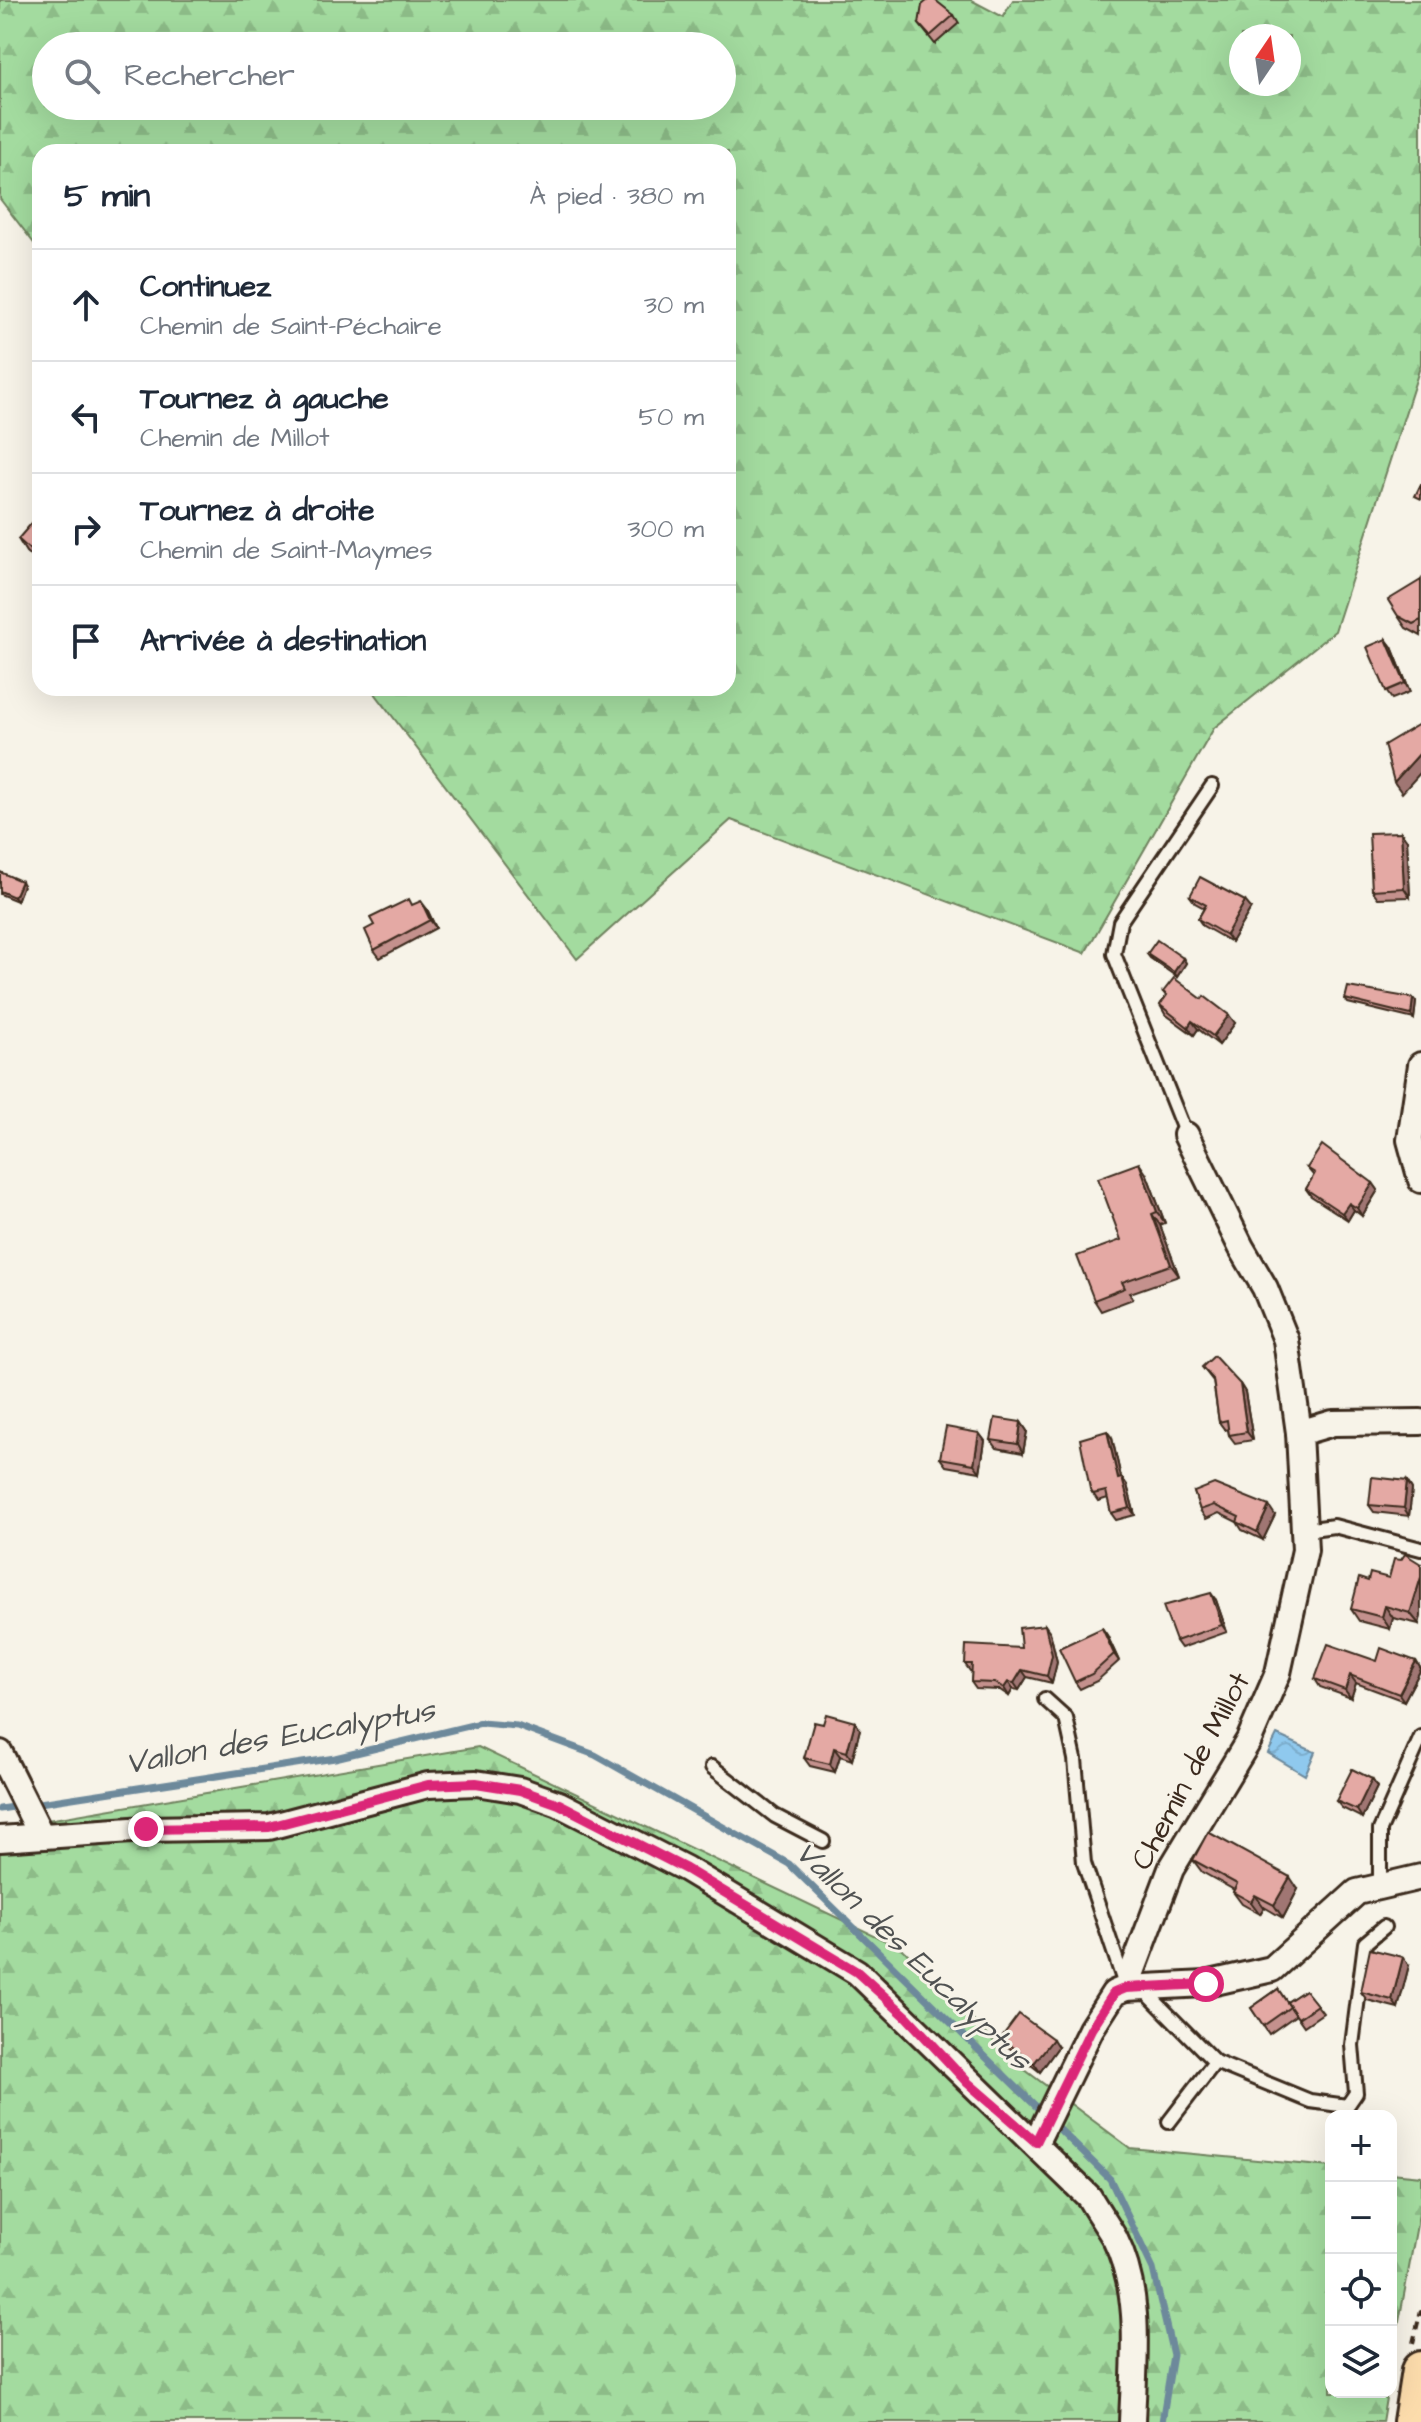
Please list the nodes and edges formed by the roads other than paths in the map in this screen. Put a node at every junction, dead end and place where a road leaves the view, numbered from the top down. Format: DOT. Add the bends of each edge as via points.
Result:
graph roads {
  1 [pos="1212,786"];
  2 [pos="1421,1065"];
  3 [pos="1186,1135"];
  4 [pos="1421,1180"];
  5 [pos="1421,1422"];
  6 [pos="1299,1433"];
  7 [pos="1304,1530"];
  8 [pos="1421,1549"];
  9 [pos="1045,1699"];
  10 [pos="1421,1737"];
  11 [pos="0,1753"];
  12 [pos="712,1767"];
  13 [pos="36,1824"];
  14 [pos="0,1839"];
  15 [pos="823,1841"];
  16 [pos="1421,1877"];
  17 [pos="1380,1889"];
  18 [pos="1384,1927"];
  19 [pos="1134,1988"];
  20 [pos="1215,2062"];
  21 [pos="1169,2122"];
  22 [pos="1039,2134"];
  23 [pos="1421,2371"];
  24 [pos="1132,2422"];
  25 [pos="1413,2422"];
  1 -- 3 [label="lane" via="1120,922 1114,954"];
  2 -- 4 [label="street" via="1410,1140"];
  3 -- 6 [label="street, Chemin de Millot" via="1286,1340"];
  5 -- 6 [label="street" via="1333,1423"];
  6 -- 7 [label="street, Chemin de Millot"];
  7 -- 8 [label="lane" via="1334,1526"];
  7 -- 19 [label="street, Chemin de Millot" via="1296,1601 1278,1673 1249,1740 1171,1869"];
  9 -- 19 [label="lane" via="1066,1718 1084,1863"];
  10 -- 17 [label="lane" via="1380,1830"];
  11 -- 13 [label="street"];
  12 -- 15 [label="lane" via="775,1816"];
  13 -- 14 [label="street"];
  13 -- 22 [label="street" via="269,1827 428,1785 476,1783 520,1790 559,1804 686,1869 857,1972 968,2083"];
  16 -- 17 [label="street"];
  17 -- 19 [label="street" via="1357,1892 1272,1969 1206,1984"];
  18 -- 20 [label="lane" via="1365,1943 1352,2045 1356,2093 1347,2106 1310,2101"];
  19 -- 20 [label="lane"];
  19 -- 22 [label="street, Chemin de Millot" via="1114,1993 1098,2017"];
  20 -- 21 [label="lane"];
  22 -- 24 [label="street" via="1116,2241 1130,2290 1136,2347"];
  23 -- 25 [label="main road"];
}
